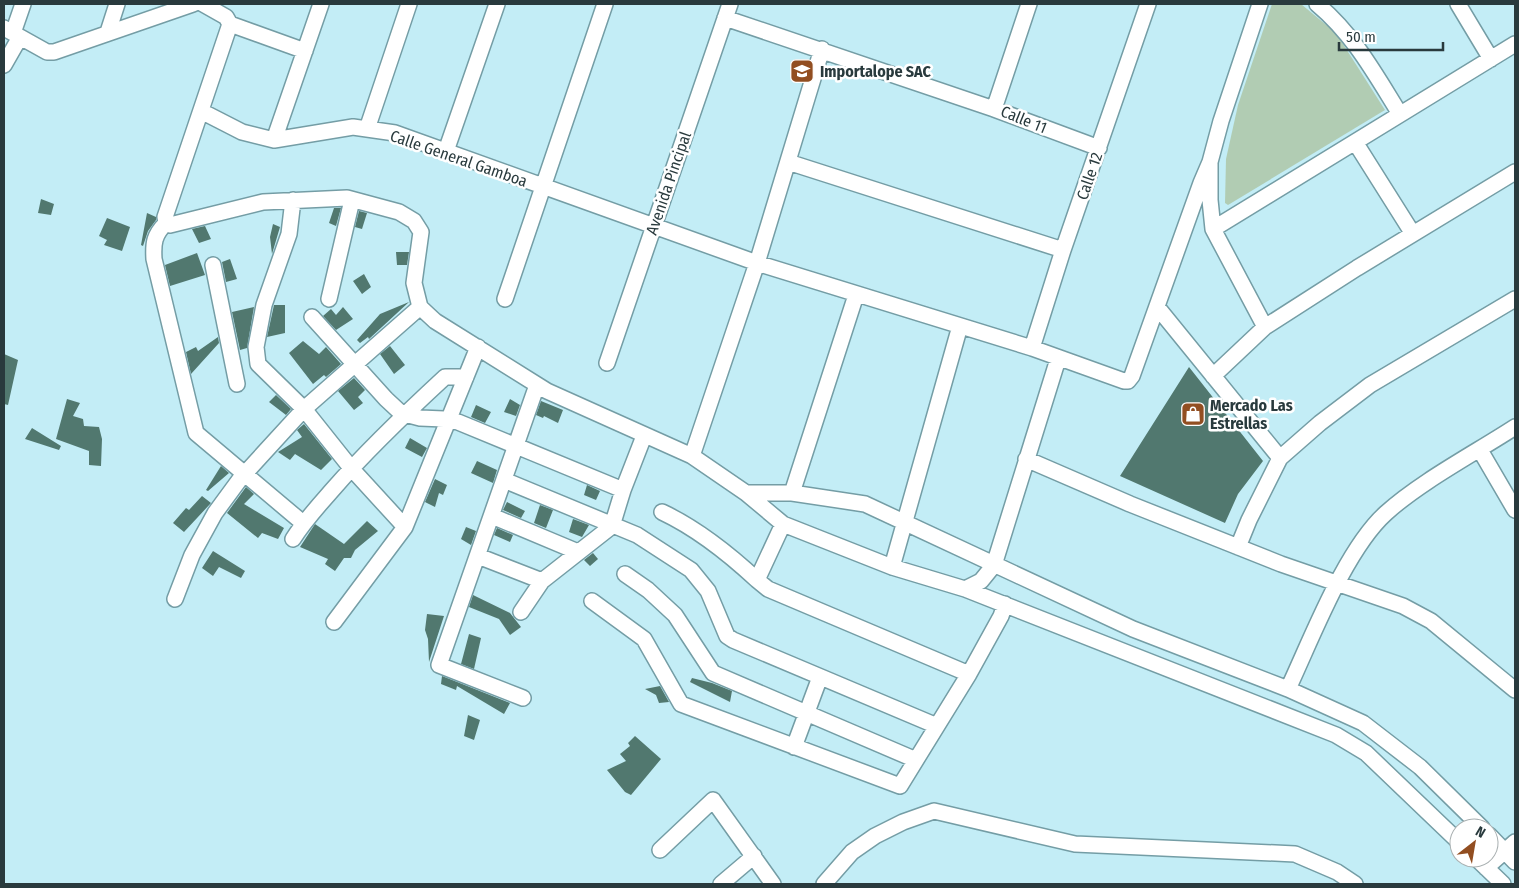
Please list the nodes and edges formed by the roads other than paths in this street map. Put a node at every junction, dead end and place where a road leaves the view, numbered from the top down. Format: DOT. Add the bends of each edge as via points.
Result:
graph roads {
  1 [pos="23,4"];
  2 [pos="117,4"];
  3 [pos="193,4"];
  4 [pos="203,4"];
  5 [pos="321,4"];
  6 [pos="409,4"];
  7 [pos="497,4"];
  8 [pos="605,4"];
  9 [pos="730,4"];
  10 [pos="1029,4"];
  11 [pos="1148,4"];
  12 [pos="1260,4"];
  13 [pos="1317,4"];
  14 [pos="1458,4"];
  15 [pos="725,18"];
  16 [pos="230,24"];
  17 [pos="108,32"];
  18 [pos="12,33"];
  19 [pos="1515,44"];
  20 [pos="822,49"];
  21 [pos="305,52"];
  22 [pos="1491,59"];
  23 [pos="4,65"];
  24 [pos="994,109"];
  25 [pos="201,112"];
  26 [pos="1400,114"];
  27 [pos="367,128"];
  28 [pos="274,140"];
  29 [pos="1355,142"];
  30 [pos="1099,148"];
  31 [pos="446,151"];
  32 [pos="788,162"];
  33 [pos="1210,162"];
  34 [pos="1515,172"];
  35 [pos="544,187"];
  36 [pos="294,200"];
  37 [pos="352,200"];
  38 [pos="166,223"];
  39 [pos="654,225"];
  40 [pos="1213,229"];
  41 [pos="1413,234"];
  42 [pos="1063,250"];
  43 [pos="757,264"];
  44 [pos="213,265"];
  45 [pos="856,295"];
  46 [pos="505,299"];
  47 [pos="329,300"];
  48 [pos="1514,303"];
  49 [pos="420,307"];
  50 [pos="1158,308"];
  51 [pos="312,317"];
  52 [pos="960,326"];
  53 [pos="1265,327"];
  54 [pos="478,347"];
  55 [pos="1032,348"];
  56 [pos="1058,359"];
  57 [pos="607,363"];
  58 [pos="354,364"];
  59 [pos="1213,376"];
  60 [pos="466,378"];
  61 [pos="237,384"];
  62 [pos="537,385"];
  63 [pos="304,409"];
  64 [pos="405,414"];
  65 [pos="449,420"];
  66 [pos="1515,427"];
  67 [pos="644,436"];
  68 [pos="516,446"];
  69 [pos="1480,450"];
  70 [pos="692,456"];
  71 [pos="1280,458"];
  72 [pos="1026,459"];
  73 [pos="351,468"];
  74 [pos="244,474"];
  75 [pos="504,480"];
  76 [pos="623,490"];
  77 [pos="746,493"];
  78 [pos="792,493"];
  79 [pos="1515,510"];
  80 [pos="662,512"];
  81 [pos="492,516"];
  82 [pos="303,523"];
  83 [pos="904,523"];
  84 [pos="783,524"];
  85 [pos="612,526"];
  86 [pos="405,527"];
  87 [pos="294,539"];
  88 [pos="1238,547"];
  89 [pos="578,552"];
  90 [pos="478,556"];
  91 [pos="994,565"];
  92 [pos="892,567"];
  93 [pos="625,574"];
  94 [pos="758,580"];
  95 [pos="542,581"];
  96 [pos="1338,583"];
  97 [pos="965,589"];
  98 [pos="175,599"];
  99 [pos="592,601"];
  100 [pos="1005,604"];
  101 [pos="521,612"];
  102 [pos="334,622"];
  103 [pos="969,674"];
  104 [pos="820,677"];
  105 [pos="1288,689"];
  106 [pos="1515,690"];
  107 [pos="523,698"];
  108 [pos="806,712"];
  109 [pos="937,726"];
  110 [pos="794,747"];
  111 [pos="916,760"];
  112 [pos="1472,818"];
  113 [pos="1449,832"];
  114 [pos="1510,846"];
  115 [pos="660,850"];
  116 [pos="1499,852"];
  117 [pos="754,856"];
  118 [pos="1515,862"];
  119 [pos="1486,868"];
  120 [pos="722,884"];
  121 [pos="773,884"];
  122 [pos="824,884"];
  123 [pos="1355,884"];
  124 [pos="1503,884"];
  1 -- 18 [label="street"];
  2 -- 17 [label="street"];
  3 -- 17 [label="street"];
  4 -- 16 [label="street" via="226,17"];
  5 -- 21 [label="street"];
  6 -- 27 [label="street"];
  7 -- 31 [label="street"];
  8 -- 35 [label="street"];
  9 -- 15 [label="street, Avenida Pincipal"];
  10 -- 24 [label="street, Calle 11"];
  11 -- 30 [label="street, Calle 12"];
  12 -- 33 [label="street"];
  13 -- 26 [label="street" via="1345,30"];
  14 -- 22 [label="street"];
  15 -- 20 [label="street"];
  15 -- 39 [label="street, Avenida Pincipal"];
  16 -- 21 [label="street"];
  16 -- 25 [label="street"];
  17 -- 18 [label="street" via="54,52 47,52"];
  18 -- 23 [label="street"];
  19 -- 22 [label="street"];
  20 -- 24 [label="street"];
  20 -- 32 [label="street"];
  21 -- 28 [label="street"];
  22 -- 26 [label="street"];
  24 -- 30 [label="street, Calle 11"];
  25 -- 28 [label="street, Calle General Gamboa" via="242,132"];
  25 -- 38 [label="street"];
  26 -- 29 [label="street"];
  27 -- 28 [label="street, Calle General Gamboa" via="353,127"];
  27 -- 31 [label="street, Calle General Gamboa" via="396,133"];
  29 -- 40 [label="street"];
  29 -- 41 [label="street"];
  30 -- 42 [label="street, Calle 12"];
  31 -- 35 [label="street, Calle General Gamboa"];
  32 -- 42 [label="street"];
  32 -- 43 [label="street"];
  33 -- 40 [label="street"];
  33 -- 50 [label="street"];
  34 -- 41 [label="street"];
  35 -- 39 [label="street, Calle General Gamboa"];
  35 -- 46 [label="street"];
  36 -- 37 [label="street"];
  36 -- 38 [label="street" via="263,202 170,225"];
  36 -- 63 [label="street" via="289,234 264,305 256,347 258,364"];
  37 -- 47 [label="street"];
  37 -- 49 [label="street" via="400,212 414,221 421,232 414,283"];
  38 -- 74 [label="street" via="153,240 154,259 196,433"];
  39 -- 43 [label="street, Calle General Gamboa"];
  39 -- 57 [label="street, Avenida Pincipal"];
  40 -- 53 [label="street"];
  41 -- 53 [label="street"];
  42 -- 55 [label="street, Calle 12"];
  43 -- 45 [label="street, Calle General Gamboa"];
  43 -- 70 [label="street"];
  44 -- 61 [label="street"];
  45 -- 52 [label="street, Calle General Gamboa"];
  45 -- 78 [label="street"];
  48 -- 71 [label="street" via="1370,385"];
  49 -- 54 [label="street" via="435,321"];
  49 -- 58 [label="street"];
  50 -- 56 [label="street, Calle General Gamboa" via="1128,380"];
  50 -- 59 [label="street"];
  51 -- 58 [label="street"];
  52 -- 55 [label="street, Calle General Gamboa"];
  52 -- 83 [label="street"];
  53 -- 59 [label="street"];
  54 -- 60 [label="street"];
  54 -- 62 [label="street"];
  55 -- 56 [label="street, Calle General Gamboa"];
  56 -- 72 [label="street"];
  58 -- 63 [label="street"];
  58 -- 64 [label="street" via="386,399"];
  59 -- 71 [label="street"];
  60 -- 64 [label="street" via="445,377"];
  60 -- 65 [label="street"];
  62 -- 67 [label="street"];
  62 -- 68 [label="street"];
  63 -- 73 [label="street"];
  63 -- 74 [label="street"];
  64 -- 65 [label="street"];
  64 -- 73 [label="street"];
  65 -- 68 [label="street"];
  65 -- 86 [label="street"];
  66 -- 69 [label="street"];
  67 -- 70 [label="street"];
  67 -- 76 [label="street"];
  68 -- 75 [label="street"];
  68 -- 76 [label="street"];
  69 -- 79 [label="street"];
  69 -- 96 [label="street" via="1385,513 1363,540"];
  70 -- 77 [label="street"];
  71 -- 88 [label="street"];
  72 -- 88 [label="street"];
  72 -- 91 [label="street"];
  73 -- 82 [label="street"];
  73 -- 86 [label="street"];
  74 -- 82 [label="street"];
  74 -- 98 [label="street" via="215,513 192,555"];
  75 -- 81 [label="street"];
  75 -- 85 [label="street"];
  76 -- 85 [label="street"];
  77 -- 78 [label="street"];
  77 -- 84 [label="street"];
  78 -- 83 [label="street" via="865,504"];
  80 -- 94 [label="street" via="693,528"];
  81 -- 89 [label="street"];
  81 -- 90 [label="street"];
  82 -- 87 [label="street"];
  83 -- 91 [label="street"];
  83 -- 92 [label="street"];
  84 -- 92 [label="street"];
  84 -- 94 [label="street"];
  85 -- 89 [label="street"];
  85 -- 104 [label="street" via="637,535 691,570 708,591 727,636"];
  86 -- 102 [label="street"];
  88 -- 96 [label="street"];
  89 -- 95 [label="street"];
  90 -- 95 [label="street"];
  90 -- 107 [label="street" via="439,665"];
  91 -- 97 [label="street" via="981,581"];
  91 -- 105 [label="street" via="1132,628"];
  92 -- 97 [label="street"];
  93 -- 108 [label="street" via="648,590 675,616 713,673"];
  94 -- 103 [label="street" via="768,589"];
  95 -- 101 [label="street"];
  96 -- 105 [label="street"];
  96 -- 106 [label="street" via="1402,606 1431,622"];
  97 -- 100 [label="street"];
  99 -- 110 [label="street" via="644,639 681,704"];
  100 -- 103 [label="street"];
  100 -- 113 [label="street" via="1336,736 1366,753"];
  103 -- 109 [label="street"];
  104 -- 108 [label="street"];
  104 -- 109 [label="street"];
  105 -- 112 [label="street" via="1363,723 1420,767"];
  108 -- 110 [label="street"];
  108 -- 111 [label="street"];
  109 -- 111 [label="street"];
  110 -- 111 [label="street" via="900,786"];
  114 -- 116 [label="street"];
  114 -- 118 [label="street"];
  115 -- 117 [label="street" via="713,800"];
  117 -- 120 [label="street"];
  117 -- 121 [label="street"];
  119 -- 124 [label="street"];
  122 -- 123 [label="street" via="852,852 875,836 934,811 1074,844 1295,854 1337,872"];
}
